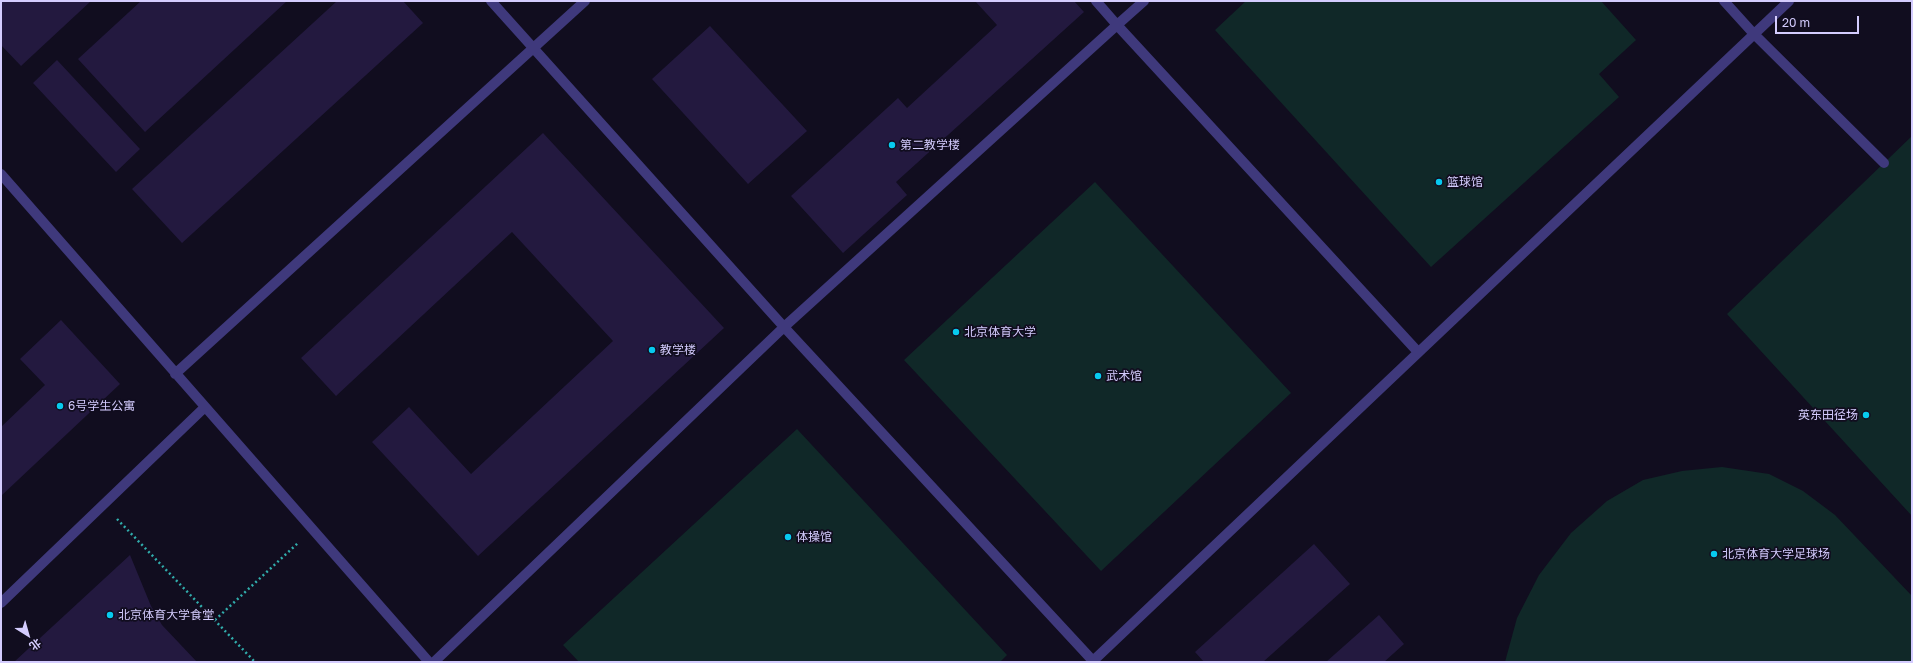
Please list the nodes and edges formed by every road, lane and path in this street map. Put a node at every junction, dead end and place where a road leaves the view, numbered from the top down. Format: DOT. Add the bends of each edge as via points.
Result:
graph roads {
  1 [pos="491,1"];
  2 [pos="585,1"];
  3 [pos="1096,1"];
  4 [pos="1144,1"];
  5 [pos="1724,1"];
  6 [pos="1789,1"];
  7 [pos="1117,25"];
  8 [pos="1753,33"];
  9 [pos="532,47"];
  10 [pos="1884,163"];
  11 [pos="1,174"];
  12 [pos="784,327"];
  13 [pos="1418,352"];
  14 [pos="175,374"];
  15 [pos="205,407"];
  16 [pos="103,505"];
  17 [pos="313,530"];
  18 [pos="1,603"];
  19 [pos="215,620"];
  20 [pos="255,662"];
  21 [pos="429,662"];
  22 [pos="434,662"];
  23 [pos="1092,662"];
  1 -- 9 [label="lane"];
  2 -- 9 [label="lane"];
  3 -- 7 [label="lane"];
  4 -- 7 [label="lane"];
  5 -- 8 [label="lane"];
  6 -- 8 [label="lane"];
  7 -- 12 [label="lane"];
  7 -- 13 [label="lane"];
  8 -- 10 [label="lane"];
  8 -- 13 [label="lane"];
  9 -- 12 [label="lane"];
  9 -- 14 [label="lane"];
  11 -- 14 [label="lane"];
  12 -- 22 [label="lane"];
  12 -- 23 [label="lane"];
  13 -- 23 [label="lane"];
  14 -- 15 [label="lane"];
  15 -- 16 [label="lane"];
  15 -- 17 [label="lane"];
  16 -- 18 [label="lane"];
  16 -- 19 [label="path"];
  17 -- 19 [label="path"];
  17 -- 21 [label="lane"];
  19 -- 20 [label="path"];
}
